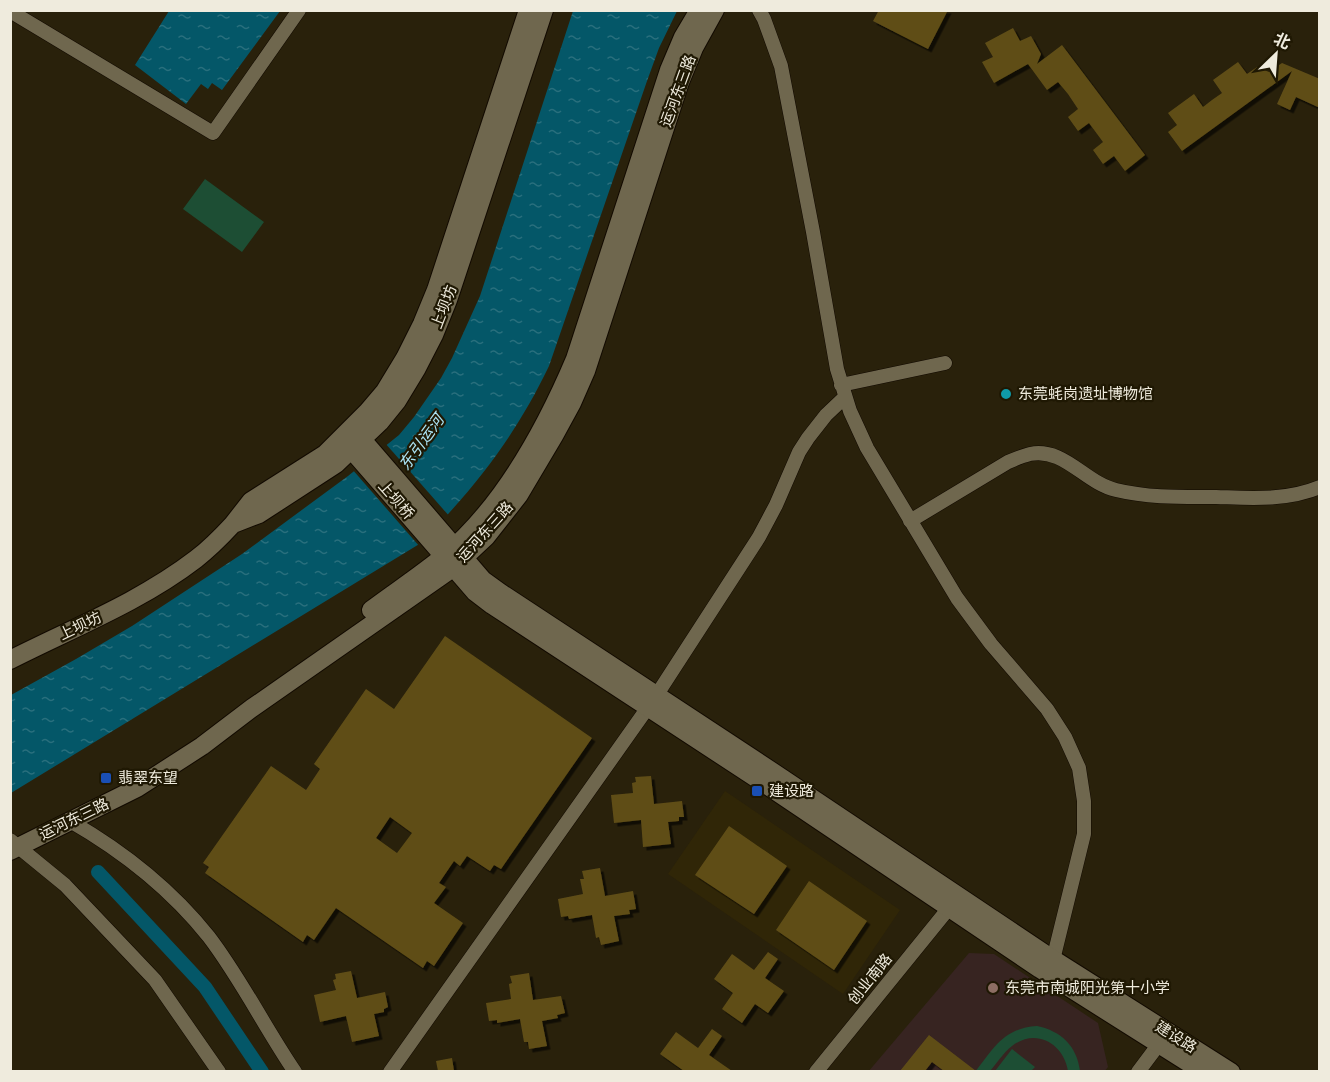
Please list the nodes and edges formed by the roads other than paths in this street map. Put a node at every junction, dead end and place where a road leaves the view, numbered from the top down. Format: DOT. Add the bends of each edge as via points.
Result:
graph roads {
  1 [pos="299,10"];
  2 [pos="528,10"];
  3 [pos="543,10"];
  4 [pos="699,10"];
  5 [pos="715,10"];
  6 [pos="759,10"];
  7 [pos="10,11"];
  8 [pos="945,363"];
  9 [pos="843,391"];
  10 [pos="356,444"];
  11 [pos="1320,487"];
  12 [pos="910,520"];
  13 [pos="437,537"];
  14 [pos="454,556"];
  15 [pos="10,660"];
  16 [pos="652,702"];
  17 [pos="70,821"];
  18 [pos="13,844"];
  19 [pos="949,908"];
  20 [pos="1053,960"];
  21 [pos="1160,1044"];
  22 [pos="219,1071"];
  23 [pos="295,1071"];
  24 [pos="390,1071"];
  25 [pos="816,1071"];
  26 [pos="1137,1071"];
  27 [pos="1203,1071"];
  28 [pos="1231,1071"];
  1 -- 7 [label="street" via="213,133"];
  2 -- 10 [label="street, 上坝坊" via="436,290 405,358 368,411"];
  3 -- 10 [label="street, 上坝坊" via="434,334 397,401"];
  4 -- 14 [label="street, 运河东三路" via="669,70 561,392 508,484"];
  5 -- 14 [label="street, 运河东三路" via="680,82 586,371 572,403 519,495 486,537"];
  6 -- 9 [label="street" via="781,66"];
  8 -- 9 [label="street"];
  9 -- 12 [label="street" via="867,448"];
  9 -- 16 [label="street" via="799,452 759,537"];
  10 -- 13 [label="street, 上坝桥"];
  10 -- 15 [label="street, 上坝坊" via="336,464 259,514 232,524 196,559 163,582"];
  11 -- 12 [label="street" via="1280,498 1154,497 1106,487 1066,460 1039,453 1008,462"];
  12 -- 20 [label="street" via="957,598 1047,708 1078,768 1084,834"];
  13 -- 14 [label="street, 建设路"];
  14 -- 16 [label="street, 建设路" via="475,592 492,605"];
  14 -- 17 [label="street, 运河东三路" via="202,746 137,788"];
  14 -- 18 [label="street, 运河东三路" via="130,780"];
  16 -- 19 [label="street, 建设路"];
  16 -- 20 [label="street, 建设路"];
  16 -- 24 [label="street"];
  17 -- 18 [label="street, 运河东三路"];
  17 -- 23 [label="street" via="132,860 186,910 230,968"];
  18 -- 22 [label="street" via="65,885 155,980"];
  19 -- 21 [label="street, 建设路"];
  19 -- 25 [label="street, 创业南路"];
  20 -- 28 [label="street, 建设路"];
  21 -- 26 [label="street"];
  21 -- 27 [label="street, 建设路"];
}
